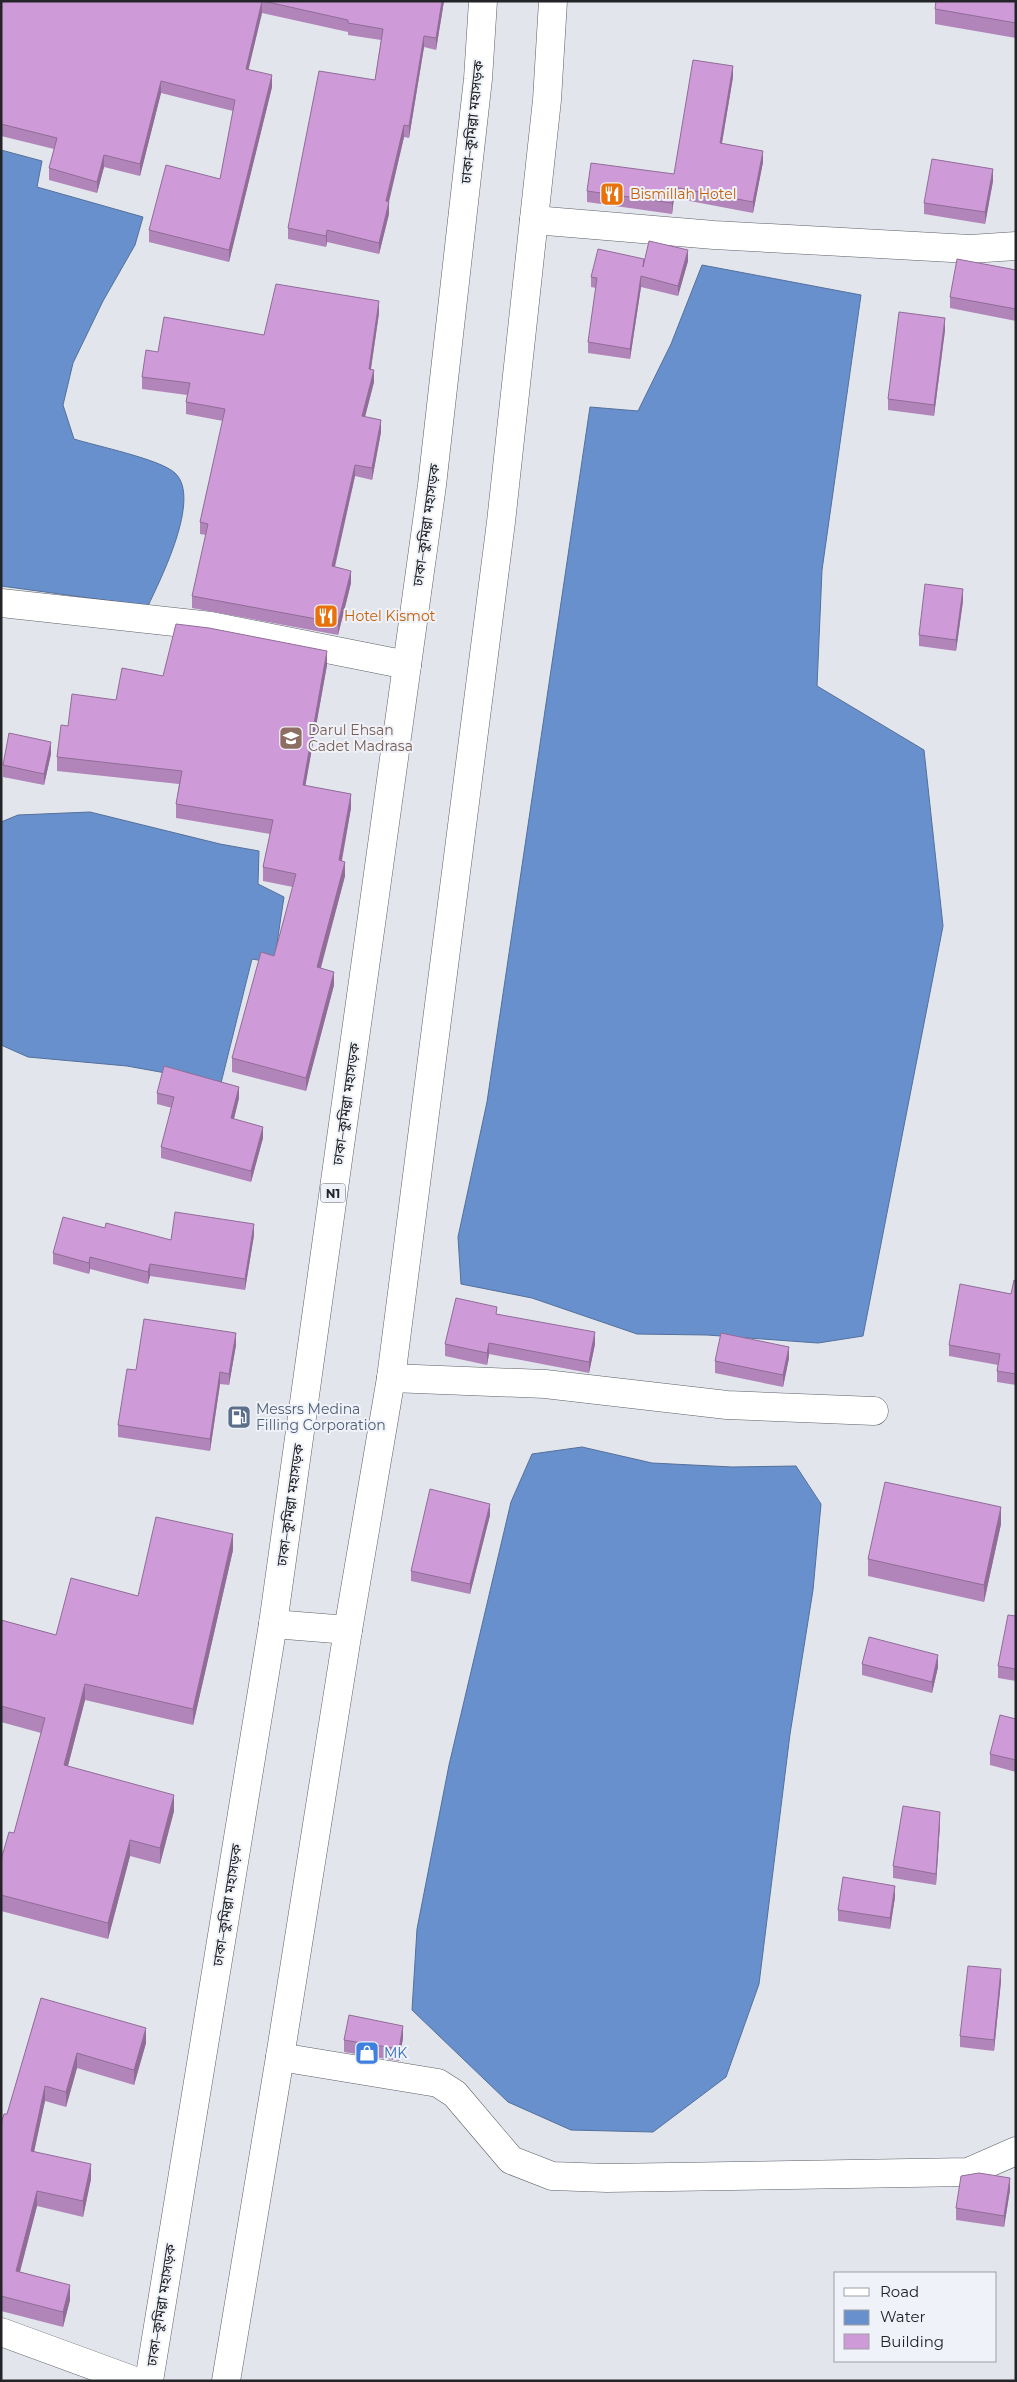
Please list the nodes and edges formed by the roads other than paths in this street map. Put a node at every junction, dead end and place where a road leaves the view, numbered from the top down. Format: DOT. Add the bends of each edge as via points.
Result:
graph roads {
  1 [pos="483,1"];
  2 [pos="554,1"];
  3 [pos="534,220"];
  4 [pos="1016,246"];
  5 [pos="1,603"];
  6 [pos="407,665"];
  7 [pos="391,1378"];
  8 [pos="874,1411"];
  9 [pos="273,1624"];
  10 [pos="348,1630"];
  11 [pos="280,2057"];
  12 [pos="1016,2151"];
  13 [pos="1,2332"];
  14 [pos="135,2381"];
  15 [pos="149,2381"];
  16 [pos="226,2381"];
  1 -- 6 [label="main road, ঢাকা–কুমিল্লা মহাসড়ক / N1" via="478,79 432,485"];
  2 -- 3 [label="main road"];
  3 -- 4 [label="main road" via="714,235 960,249"];
  3 -- 7 [label="main road" via="501,522"];
  5 -- 6 [label="main road" via="211,626"];
  6 -- 9 [label="main road, ঢাকা–কুমিল্লা মহাসড়ক / N1"];
  7 -- 8 [label="main road" via="545,1384 727,1405"];
  7 -- 10 [label="main road"];
  9 -- 10 [label="main road"];
  9 -- 15 [label="main road, ঢাকা–কুমিল্লা মহাসড়ক / N1"];
  10 -- 11 [label="main road"];
  11 -- 12 [label="main road" via="438,2083 454,2094 510,2160 552,2176 607,2178 968,2172"];
  11 -- 16 [label="main road"];
  13 -- 14 [label="main road"];
}
